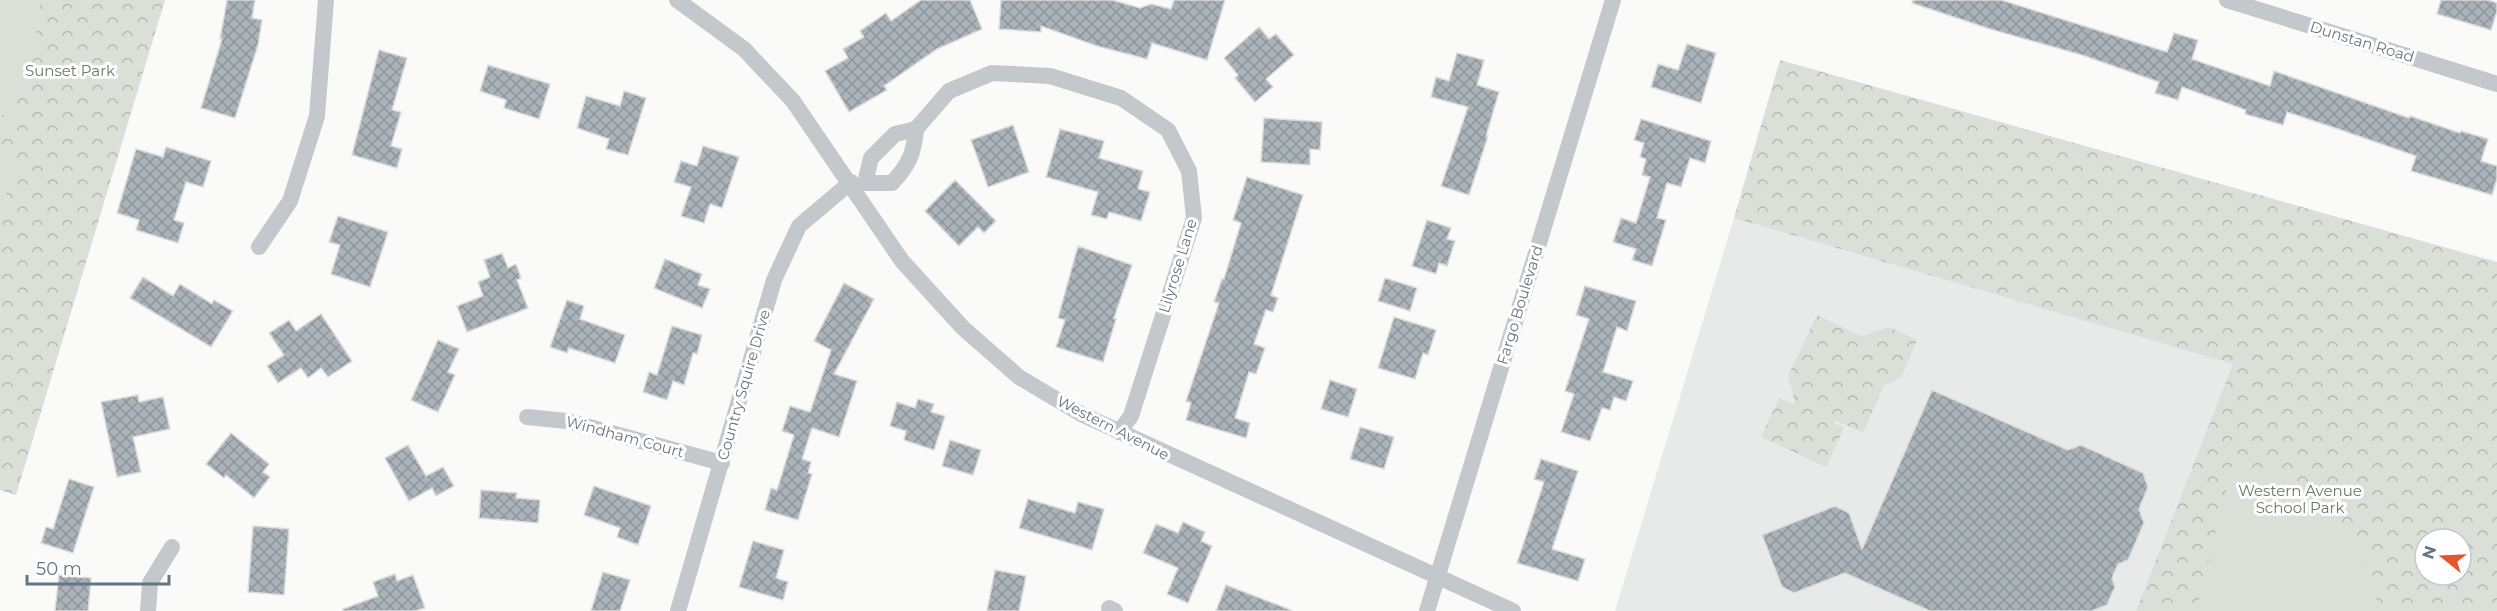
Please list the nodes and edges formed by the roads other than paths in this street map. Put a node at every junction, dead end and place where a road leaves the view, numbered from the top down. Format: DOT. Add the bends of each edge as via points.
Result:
graph roads {
  1 [pos="326,0"];
  2 [pos="677,0"];
  3 [pos="1613,0"];
  4 [pos="2227,0"];
  5 [pos="2497,84"];
  6 [pos="916,129"];
  7 [pos="851,182"];
  8 [pos="259,247"];
  9 [pos="527,417"];
  10 [pos="1119,432"];
  11 [pos="722,463"];
  12 [pos="172,548"];
  13 [pos="1437,577"];
  14 [pos="148,611"];
  15 [pos="678,611"];
  16 [pos="1427,611"];
  17 [pos="1513,611"];
  1 -- 8 [label="street" via="317,116 290,201"];
  2 -- 7 [label="street, Western Avenue" via="744,49 793,101"];
  3 -- 13 [label="street, Fargo Boulevard"];
  4 -- 5 [label="street, Dunstan Road"];
  6 -- 10 [label="street, Lilyrose Lane" via="949,91 992,73 1050,76 1121,98 1168,130 1190,171 1194,218 1131,416"];
  7 -- 10 [label="street, Western Avenue" via="902,261 963,328 1019,377"];
  7 -- 11 [label="street, Country Squire Drive" via="800,226 774,280"];
  9 -- 11 [label="street, Windham Court" via="567,421"];
  10 -- 13 [label="street, Western Avenue"];
  11 -- 15 [label="street, Country Squire Drive"];
  12 -- 14 [label="street" via="150,583"];
  13 -- 16 [label="street, Fargo Boulevard"];
  13 -- 17 [label="street, Western Avenue"];
}
